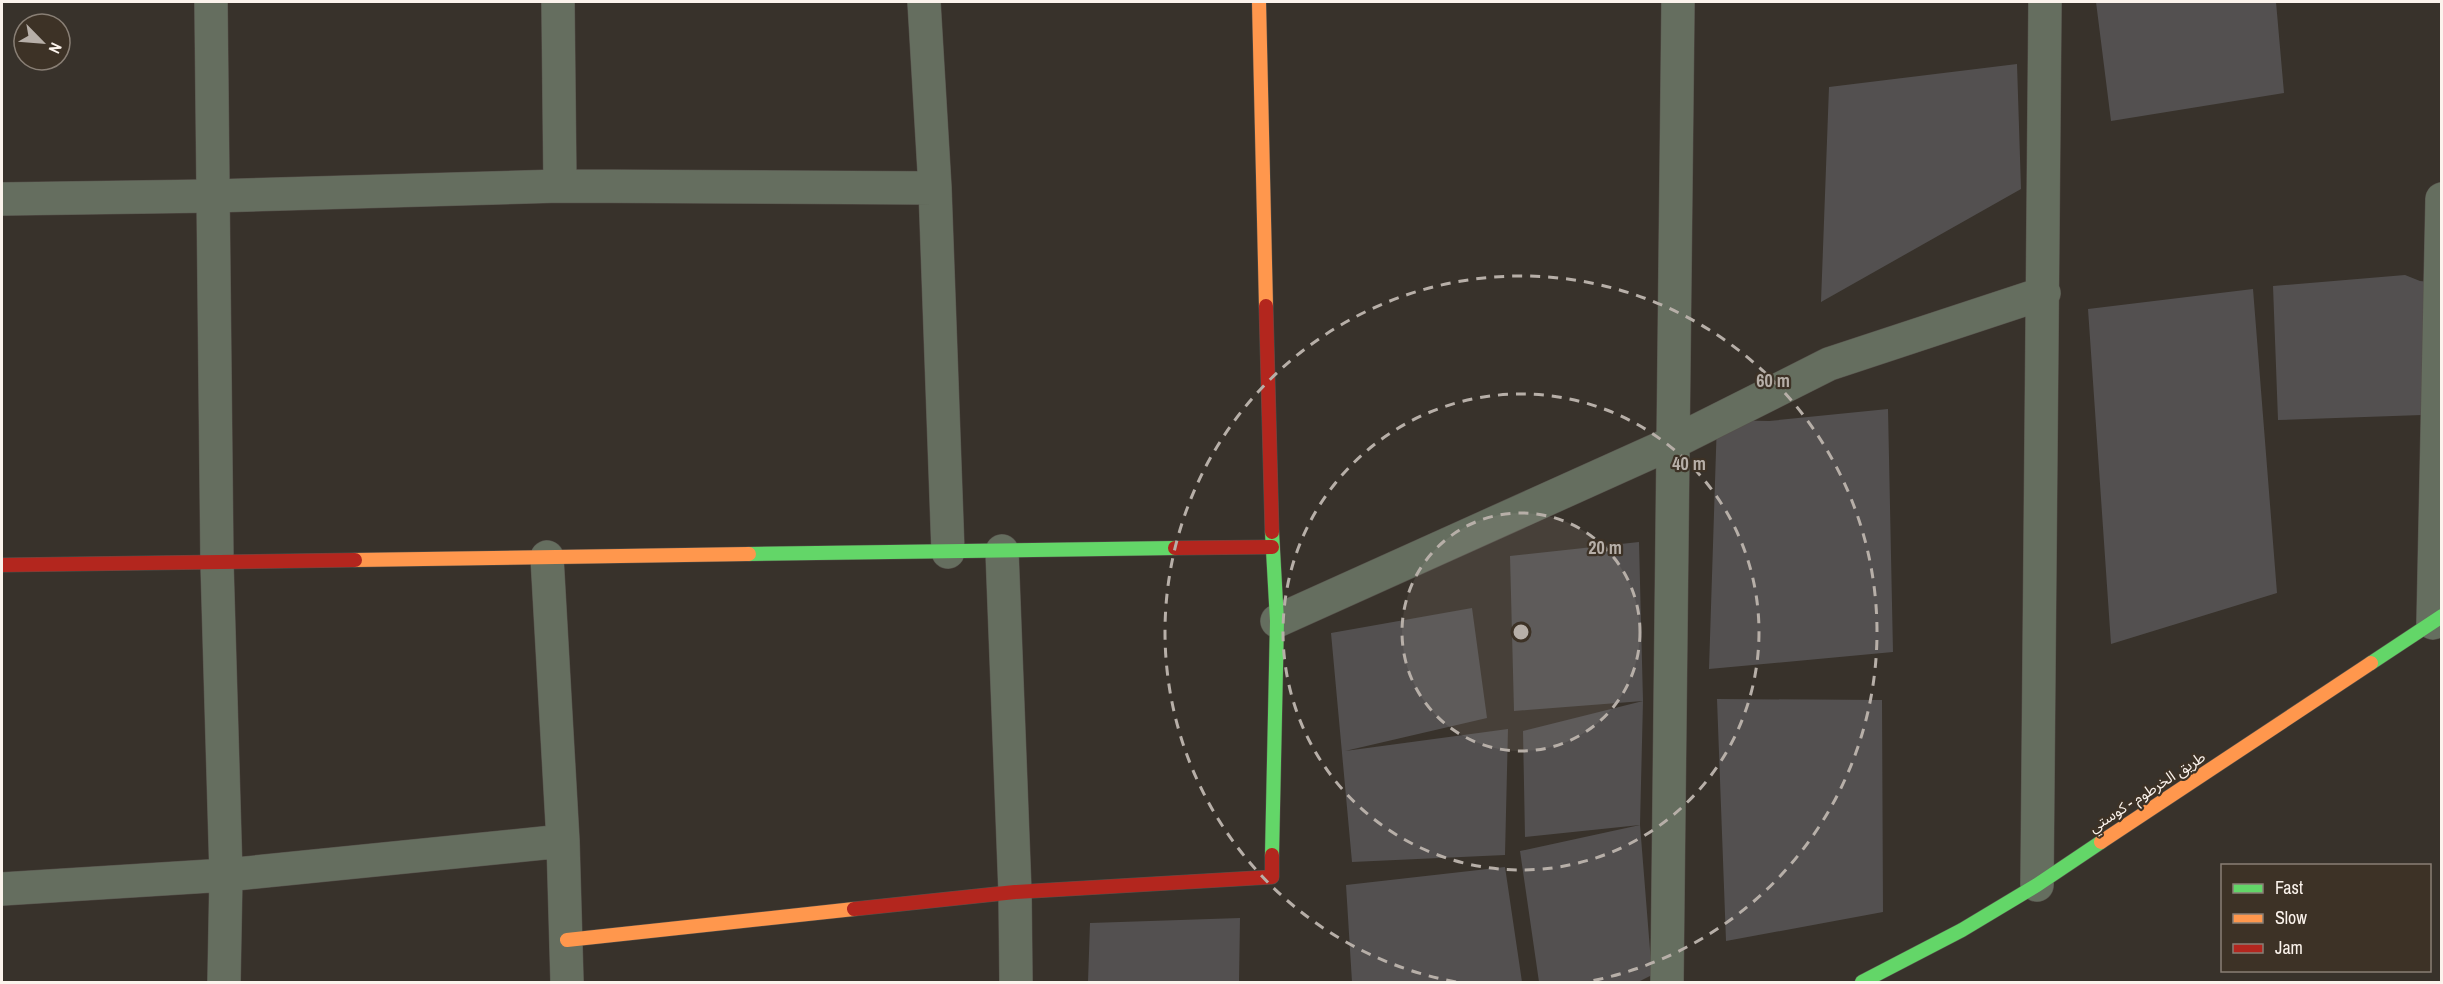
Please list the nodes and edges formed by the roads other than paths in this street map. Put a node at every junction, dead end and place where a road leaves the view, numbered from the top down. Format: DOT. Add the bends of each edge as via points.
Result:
graph roads {
  1 [pos="211,2"];
  2 [pos="558,2"];
  3 [pos="924,2"];
  4 [pos="1258,2"];
  5 [pos="1678,2"];
  6 [pos="2045,2"];
  7 [pos="560,186"];
  8 [pos="935,188"];
  9 [pos="212,196"];
  10 [pos="2,199"];
  11 [pos="2442,199"];
  12 [pos="2044,293"];
  13 [pos="1674,442"];
  14 [pos="1272,547"];
  15 [pos="1002,551"];
  16 [pos="948,552"];
  17 [pos="547,556"];
  18 [pos="217,563"];
  19 [pos="2,565"];
  20 [pos="2437,620"];
  21 [pos="1277,621"];
  22 [pos="563,841"];
  23 [pos="226,875"];
  24 [pos="2037,885"];
  25 [pos="2,889"];
  26 [pos="1016,892"];
  27 [pos="567,940"];
  28 [pos="224,982"];
  29 [pos="567,982"];
  30 [pos="1016,982"];
  31 [pos="1667,982"];
  32 [pos="1862,982"];
  1 -- 9 [label="street"];
  2 -- 7 [label="street"];
  3 -- 8 [label="street"];
  4 -- 14 [label="main road"];
  5 -- 13 [label="street"];
  6 -- 12 [label="street"];
  7 -- 8 [label="street"];
  7 -- 9 [label="street"];
  8 -- 16 [label="street"];
  9 -- 10 [label="street"];
  9 -- 18 [label="street"];
  11 -- 20 [label="street"];
  12 -- 13 [label="street" via="1829,364"];
  12 -- 24 [label="street"];
  13 -- 21 [label="street"];
  13 -- 31 [label="street"];
  14 -- 15 [label="main road"];
  14 -- 21 [label="main road"];
  15 -- 16 [label="main road"];
  15 -- 26 [label="street"];
  16 -- 17 [label="main road"];
  17 -- 18 [label="main road"];
  17 -- 22 [label="street"];
  18 -- 19 [label="main road"];
  18 -- 23 [label="street"];
  20 -- 24 [label="main road, طريق الخرطوم - كوستي"];
  21 -- 26 [label="main road" via="1272,877"];
  22 -- 23 [label="street"];
  22 -- 27 [label="street"];
  23 -- 25 [label="street"];
  23 -- 28 [label="street"];
  24 -- 32 [label="main road, طريق الخرطوم - كوستي"];
  26 -- 27 [label="main road"];
  26 -- 30 [label="street"];
  27 -- 29 [label="street"];
}
